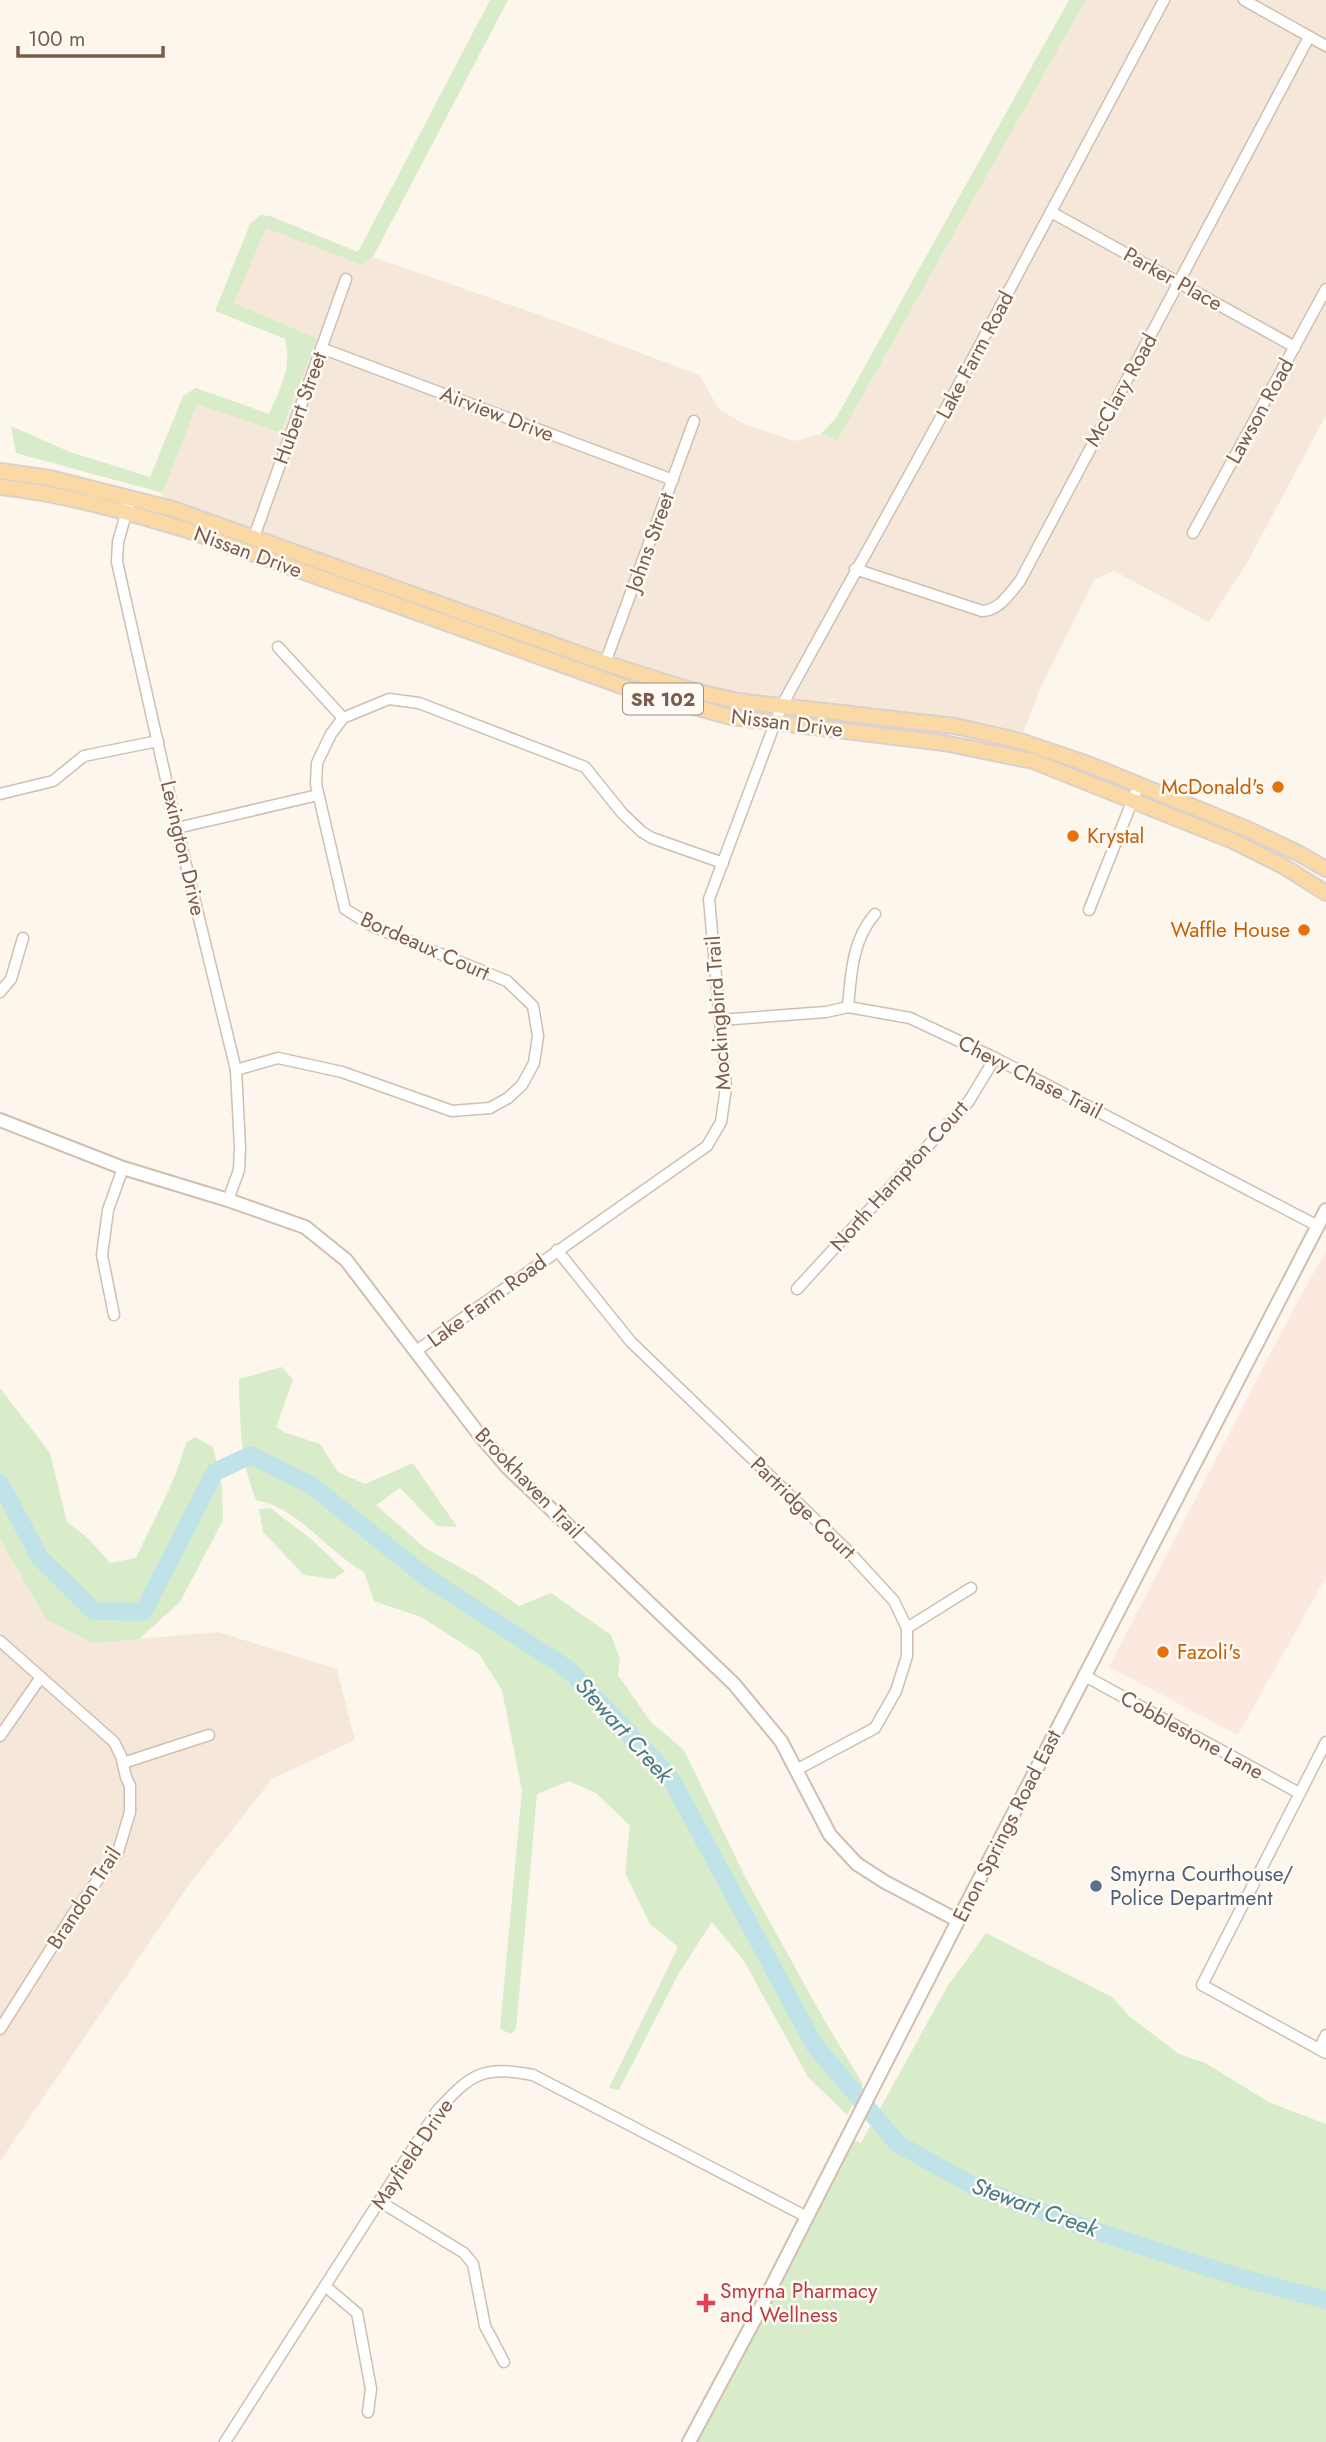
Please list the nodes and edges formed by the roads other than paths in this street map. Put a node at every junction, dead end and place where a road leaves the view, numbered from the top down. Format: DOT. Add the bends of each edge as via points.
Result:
graph roads {
  1 [pos="1164,0"];
  2 [pos="1244,0"];
  3 [pos="1309,37"];
  4 [pos="1326,46"];
  5 [pos="1051,212"];
  6 [pos="346,279"];
  7 [pos="1180,282"];
  8 [pos="1326,289"];
  9 [pos="1295,346"];
  10 [pos="321,348"];
  11 [pos="694,421"];
  12 [pos="0,471"];
  13 [pos="673,480"];
  14 [pos="0,487"];
  15 [pos="129,505"];
  16 [pos="1193,533"];
  17 [pos="254,537"];
  18 [pos="855,569"];
  19 [pos="278,647"];
  20 [pos="605,663"];
  21 [pos="781,707"];
  22 [pos="343,718"];
  23 [pos="776,722"];
  24 [pos="158,741"];
  25 [pos="1139,784"];
  26 [pos="0,794"];
  27 [pos="318,795"];
  28 [pos="1132,801"];
  29 [pos="177,828"];
  30 [pos="723,863"];
  31 [pos="1326,869"];
  32 [pos="1326,893"];
  33 [pos="1089,910"];
  34 [pos="875,914"];
  35 [pos="23,938"];
  36 [pos="0,992"];
  37 [pos="848,1007"];
  38 [pos="720,1020"];
  39 [pos="995,1058"];
  40 [pos="236,1070"];
  41 [pos="0,1120"];
  42 [pos="123,1168"];
  43 [pos="228,1200"];
  44 [pos="1326,1210"];
  45 [pos="1318,1226"];
  46 [pos="557,1251"];
  47 [pos="797,1289"];
  48 [pos="114,1315"];
  49 [pos="416,1351"];
  50 [pos="971,1588"];
  51 [pos="907,1628"];
  52 [pos="0,1641"];
  53 [pos="1085,1676"];
  54 [pos="41,1677"];
  55 [pos="209,1735"];
  56 [pos="0,1736"];
  57 [pos="1326,1742"];
  58 [pos="123,1763"];
  59 [pos="796,1770"];
  60 [pos="1299,1793"];
  61 [pos="957,1920"];
  62 [pos="0,2029"];
  63 [pos="1326,2035"];
  64 [pos="1322,2051"];
  65 [pos="379,2202"];
  66 [pos="807,2217"];
  67 [pos="325,2286"];
  68 [pos="504,2362"];
  69 [pos="368,2412"];
  70 [pos="225,2442"];
  71 [pos="689,2442"];
  1 -- 5 [label="street, Lake Farm Road"];
  2 -- 3 [label="street"];
  3 -- 4 [label="street"];
  3 -- 7 [label="street, McClary Road"];
  5 -- 7 [label="street, Parker Place"];
  5 -- 18 [label="street, Lake Farm Road"];
  6 -- 10 [label="street, Hubert Street"];
  7 -- 9 [label="street, Parker Place"];
  7 -- 18 [label="street, McClary Road" via="1020,582 1001,603 982,611"];
  8 -- 9 [label="street, Lawson Road"];
  9 -- 16 [label="street, Lawson Road"];
  10 -- 13 [label="street, Airview Drive"];
  10 -- 17 [label="street, Hubert Street"];
  11 -- 13 [label="street, Johns Street"];
  12 -- 15 [label="main road, Nissan Drive / SR 102" via="50,478"];
  13 -- 20 [label="street, Johns Street"];
  14 -- 15 [label="main road, Nissan Drive / SR 102"];
  15 -- 17 [label="main road, Nissan Drive / SR 102"];
  15 -- 23 [label="main road, Nissan Drive / SR 102" via="202,536 630,690 731,718"];
  15 -- 24 [label="street, Lexington Drive" via="117,562"];
  17 -- 20 [label="main road, Nissan Drive / SR 102"];
  18 -- 21 [label="street, Lake Farm Road"];
  19 -- 22 [label="street"];
  20 -- 21 [label="main road, Nissan Drive / SR 102" via="694,691"];
  21 -- 23 [label="street, Mockingbird Trail"];
  21 -- 25 [label="main road, Nissan Drive / SR 102" via="955,726 1020,741"];
  22 -- 27 [label="street, Bordeaux Court" via="317,764"];
  22 -- 30 [label="street" via="389,699 419,702 585,767 642,832"];
  23 -- 28 [label="main road, Nissan Drive / SR 102" via="944,743 1033,761"];
  23 -- 30 [label="street, Mockingbird Trail"];
  24 -- 26 [label="street" via="84,756 53,781"];
  24 -- 29 [label="street, Lexington Drive"];
  25 -- 28 [label="street"];
  25 -- 31 [label="main road, Nissan Drive / SR 102" via="1245,828"];
  27 -- 29 [label="street"];
  27 -- 40 [label="street, Bordeaux Court" via="345,909 374,927 507,981 533,1006 538,1036 534,1063 508,1098 490,1108 452,1111 342,1072 278,1058"];
  28 -- 32 [label="main road, Nissan Drive / SR 102" via="1233,841"];
  28 -- 33 [label="street"];
  29 -- 40 [label="street, Lexington Drive"];
  30 -- 38 [label="street, Mockingbird Trail" via="709,899"];
  34 -- 37 [label="street" via="853,954"];
  35 -- 36 [label="street" via="11,979"];
  37 -- 38 [label="street, Chevy Chase Trail"];
  37 -- 39 [label="street, Chevy Chase Trail" via="910,1018"];
  38 -- 46 [label="street, Mockingbird Trail" via="726,1087 721,1122 707,1146"];
  39 -- 45 [label="street, Chevy Chase Trail"];
  39 -- 47 [label="street, North Hampton Court" via="968,1101"];
  40 -- 43 [label="street, Lexington Drive" via="239,1170"];
  41 -- 42 [label="street, Brookhaven Trail"];
  42 -- 43 [label="street, Brookhaven Trail"];
  42 -- 48 [label="street" via="108,1210 102,1255"];
  43 -- 49 [label="street, Brookhaven Trail" via="305,1227 346,1260"];
  44 -- 45 [label="street, Enon Springs Road East"];
  45 -- 53 [label="street, Enon Springs Road East"];
  46 -- 49 [label="street, Lake Farm Road"];
  46 -- 51 [label="street, Partridge Court" via="631,1342 849,1552 894,1601"];
  49 -- 59 [label="street, Brookhaven Trail" via="508,1468 734,1684 781,1741"];
  50 -- 51 [label="street"];
  51 -- 59 [label="street" via="907,1656 897,1691 875,1728"];
  52 -- 54 [label="street, Brandon Trail"];
  53 -- 60 [label="street, Cobblestone Lane"];
  53 -- 61 [label="street, Enon Springs Road East"];
  54 -- 56 [label="street"];
  54 -- 58 [label="street, Brandon Trail" via="114,1742"];
  55 -- 58 [label="street"];
  57 -- 60 [label="street"];
  58 -- 62 [label="street, Brandon Trail" via="130,1786 130,1812 118,1852"];
  59 -- 61 [label="street, Brookhaven Trail" via="830,1835 857,1864"];
  60 -- 64 [label="street" via="1202,1985"];
  61 -- 66 [label="street, Enon Springs Road East"];
  63 -- 64 [label="street"];
  65 -- 66 [label="street, Mayfield Drive" via="437,2111 459,2087 495,2070 533,2075"];
  65 -- 67 [label="street, Mayfield Drive"];
  65 -- 68 [label="street" via="464,2253 473,2264 485,2326"];
  66 -- 71 [label="street, Enon Springs Road East"];
  67 -- 69 [label="street" via="357,2313 371,2389"];
  67 -- 70 [label="street, Mayfield Drive"];
}
